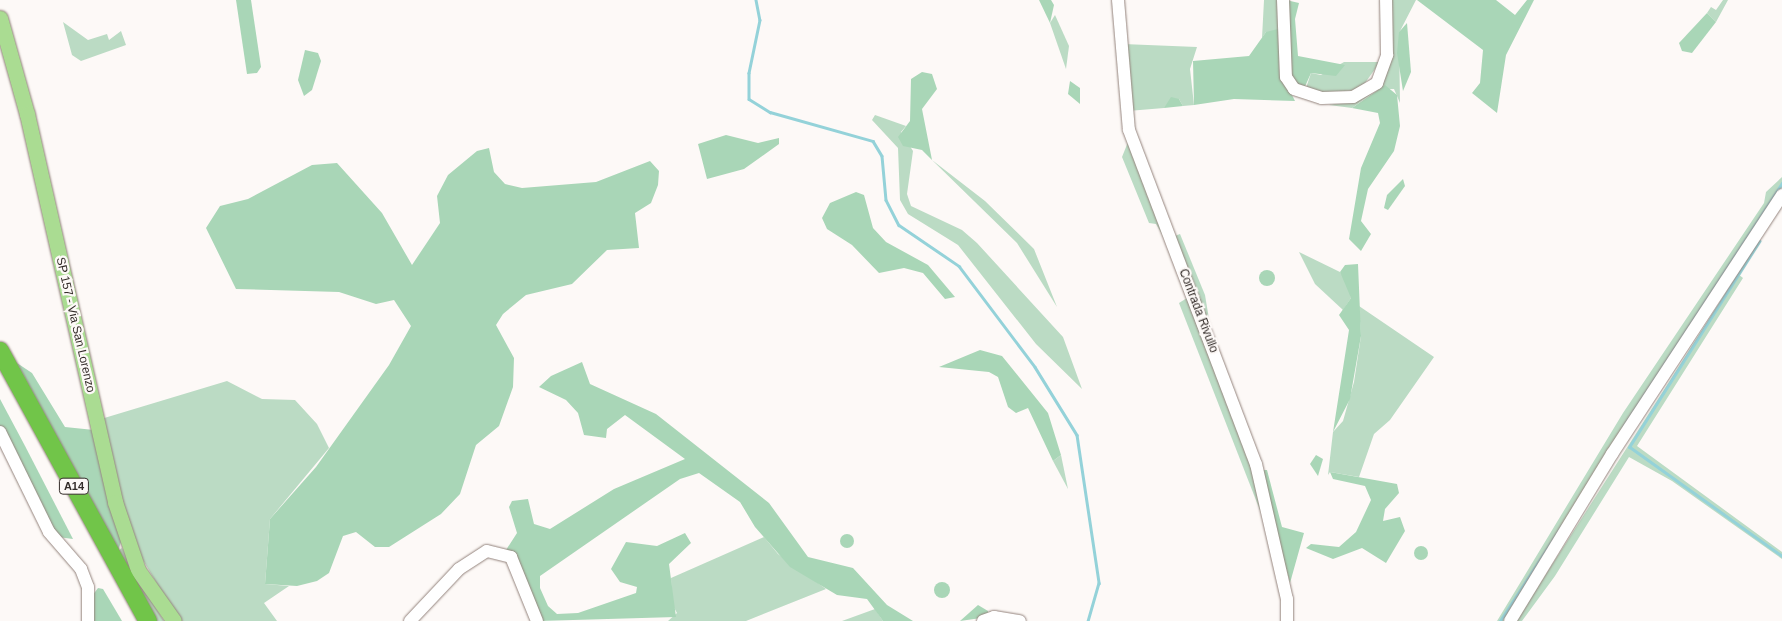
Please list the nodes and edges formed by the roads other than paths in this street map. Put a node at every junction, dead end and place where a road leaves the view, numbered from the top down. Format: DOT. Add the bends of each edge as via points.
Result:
graph roads {
  1 [pos="1118,0"];
  2 [pos="1283,0"];
  3 [pos="1386,0"];
  4 [pos="0,18"];
  5 [pos="1782,195"];
  6 [pos="0,351"];
  7 [pos="0,376"];
  8 [pos="0,432"];
  9 [pos="88,621"];
  10 [pos="134,621"];
  11 [pos="148,621"];
  12 [pos="174,621"];
  13 [pos="410,621"];
  14 [pos="537,621"];
  15 [pos="983,621"];
  16 [pos="1020,621"];
  17 [pos="1288,621"];
  18 [pos="1510,621"];
  1 -- 17 [label="street, Contrada Rivullo" via="1129,130 1256,464 1287,599"];
  2 -- 3 [label="street" via="1286,78 1294,89 1322,98 1353,97 1377,83 1387,55"];
  4 -- 12 [label="main road, SP 157 - Via San Lorenzo" via="27,114 115,502 138,570"];
  5 -- 18 [label="street" via="1612,454"];
  6 -- 11 [label="highway, A14"];
  7 -- 10 [label="highway, A14"];
  8 -- 9 [label="street" via="47,528 82,569 88,587"];
  13 -- 14 [label="street" via="454,574 487,551 511,557"];
  15 -- 16 [label="street" via="994,617"];
}
